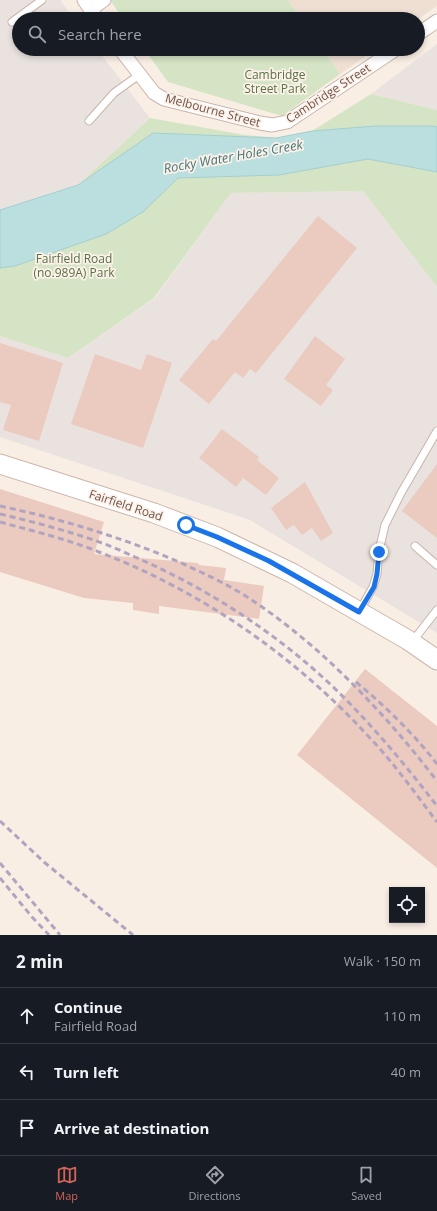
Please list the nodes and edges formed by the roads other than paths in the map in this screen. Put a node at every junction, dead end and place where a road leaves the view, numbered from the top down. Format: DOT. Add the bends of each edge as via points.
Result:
graph roads {
  1 [pos="42,0"];
  2 [pos="104,0"];
  3 [pos="26,12"];
  4 [pos="90,12"];
  5 [pos="437,21"];
  6 [pos="425,29"];
  7 [pos="125,56"];
  8 [pos="386,56"];
  9 [pos="139,75"];
  10 [pos="89,121"];
  11 [pos="281,124"];
  12 [pos="437,431"];
  13 [pos="0,464"];
  14 [pos="415,546"];
  15 [pos="437,565"];
  16 [pos="437,610"];
  17 [pos="359,612"];
  18 [pos="412,642"];
  19 [pos="437,660"];
  1 -- 3 [label="lane"];
  2 -- 4 [label="street"];
  5 -- 6 [label="street"];
  7 -- 9 [label="street, Melbourne Street"];
  8 -- 11 [label="street, Cambridge Street"];
  9 -- 10 [label="lane" via="114,93"];
  9 -- 11 [label="street, Melbourne Street" via="154,93 164,98 260,123"];
  12 -- 17 [label="lane" via="385,525 374,587"];
  13 -- 17 [label="main road, Fairfield Road" via="154,513 217,537 275,564"];
  14 -- 15 [label="lane"];
  16 -- 18 [label="lane"];
  17 -- 18 [label="main road, Fairfield Road"];
  18 -- 19 [label="main road, Fairfield Road"];
}
